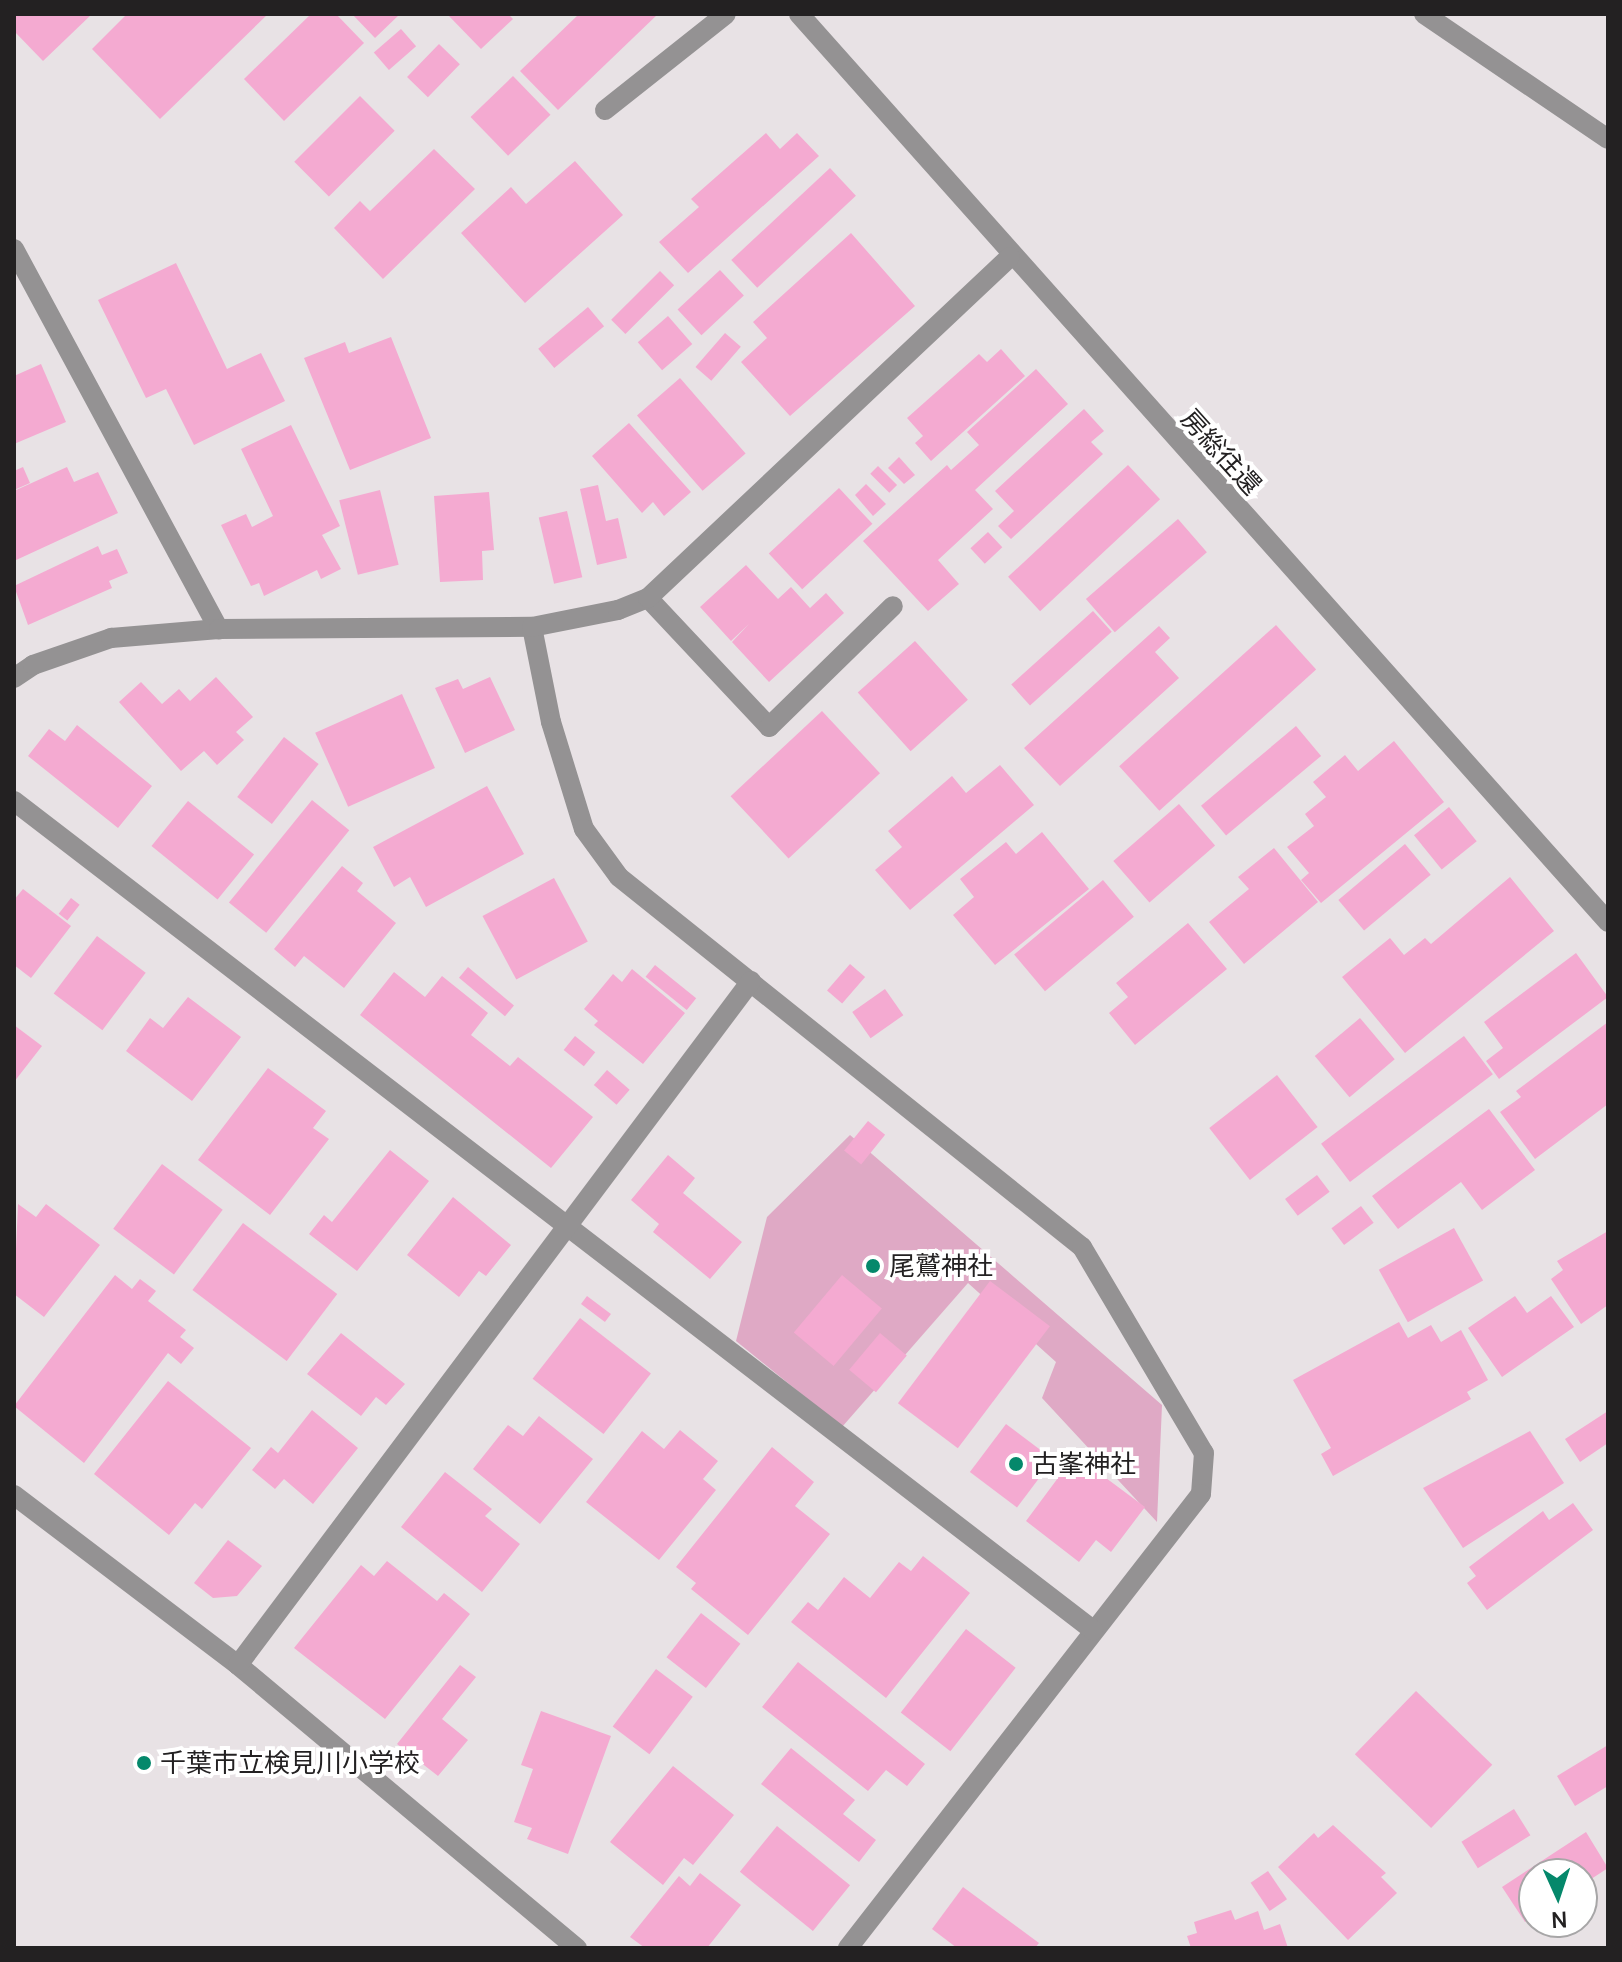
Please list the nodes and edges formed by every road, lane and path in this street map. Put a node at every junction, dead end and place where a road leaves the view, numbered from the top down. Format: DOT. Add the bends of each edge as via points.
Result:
graph roads {
  1 [pos="726,14"];
  2 [pos="799,14"];
  3 [pos="1424,14"];
  4 [pos="605,110"];
  5 [pos="1608,139"];
  6 [pos="14,249"];
  7 [pos="1010,257"];
  8 [pos="648,598"];
  9 [pos="893,606"];
  10 [pos="532,627"];
  11 [pos="219,629"];
  12 [pos="14,678"];
  13 [pos="14,801"];
  14 [pos="1600,896"];
  15 [pos="1608,922"];
  16 [pos="751,981"];
  17 [pos="566,1224"];
  18 [pos="14,1495"];
  19 [pos="1093,1630"];
  20 [pos="238,1665"];
  21 [pos="577,1948"];
  22 [pos="848,1948"];
  1 -- 4 [label="street"];
  2 -- 7 [label="street, 房総往還"];
  3 -- 5 [label="street"];
  6 -- 11 [label="street"];
  7 -- 8 [label="street"];
  7 -- 14 [label="street, 房総往還"];
  8 -- 9 [label="street" via="769,727"];
  8 -- 10 [label="street" via="618,610"];
  10 -- 11 [label="street"];
  10 -- 16 [label="street" via="551,722 584,829 619,877"];
  11 -- 12 [label="street" via="111,638 33,665"];
  13 -- 17 [label="street"];
  14 -- 15 [label="street, 房総往還"];
  16 -- 17 [label="street"];
  16 -- 19 [label="street" via="1082,1247 1204,1453 1201,1494"];
  17 -- 19 [label="street"];
  17 -- 20 [label="street"];
  18 -- 20 [label="street"];
  19 -- 22 [label="street"];
  20 -- 21 [label="street"];
}
